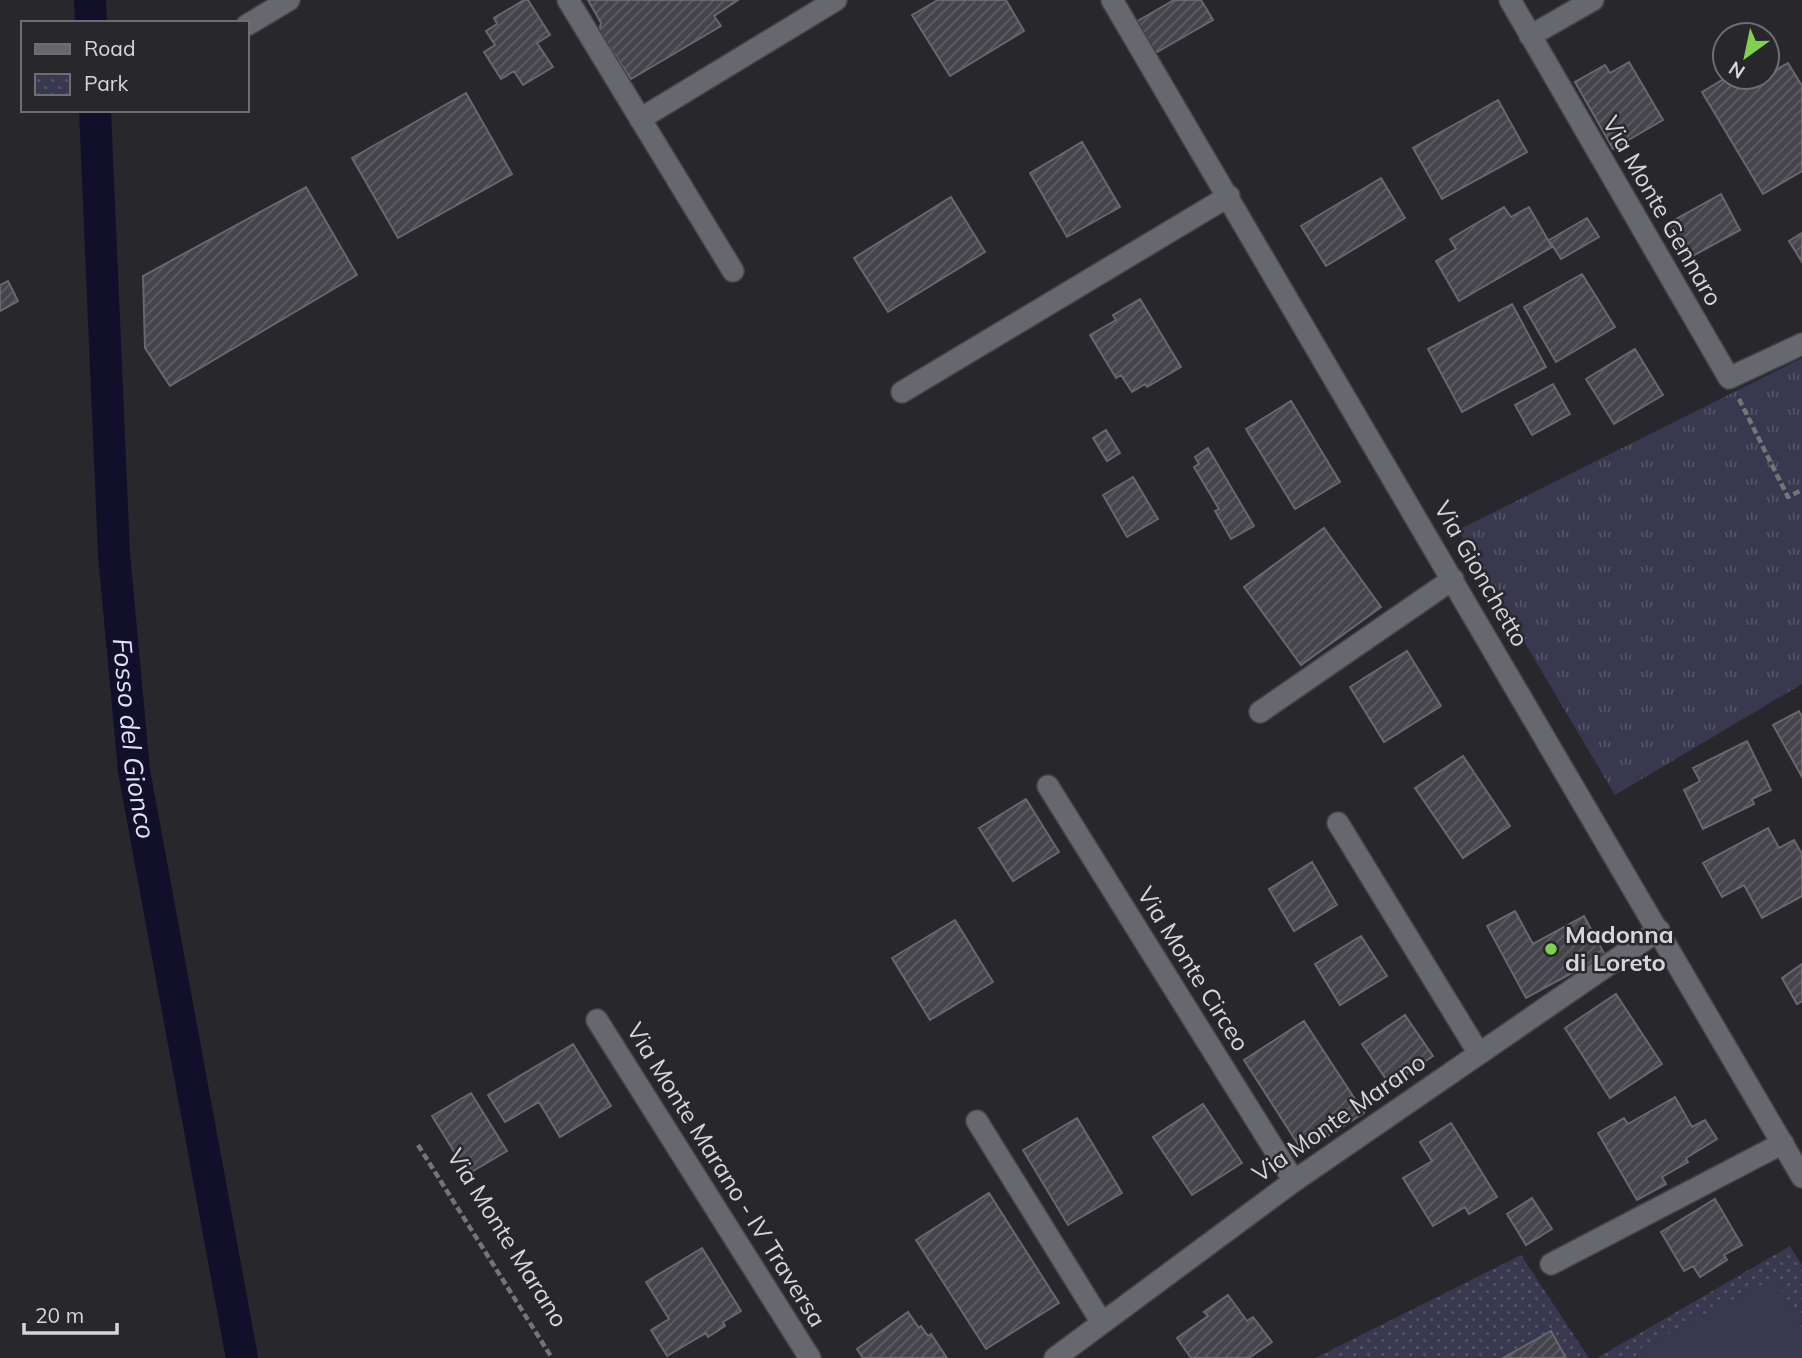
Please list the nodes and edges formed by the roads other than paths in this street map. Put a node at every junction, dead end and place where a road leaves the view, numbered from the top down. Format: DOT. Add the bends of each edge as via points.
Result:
graph roads {
  1 [pos="289,0"];
  2 [pos="568,0"];
  3 [pos="836,0"];
  4 [pos="1112,0"];
  5 [pos="1510,0"];
  6 [pos="1592,0"];
  7 [pos="248,24"];
  8 [pos="1530,36"];
  9 [pos="640,119"];
  10 [pos="1229,195"];
  11 [pos="733,271"];
  12 [pos="1802,344"];
  13 [pos="902,392"];
  14 [pos="1453,579"];
  15 [pos="1260,712"];
  16 [pos="1048,786"];
  17 [pos="1338,823"];
  18 [pos="1659,930"];
  19 [pos="597,1020"];
  20 [pos="1478,1052"];
  21 [pos="977,1121"];
  22 [pos="1783,1143"];
  23 [pos="1802,1177"];
  24 [pos="1294,1181"];
  25 [pos="1551,1264"];
  26 [pos="1102,1323"];
  27 [pos="810,1358"];
  28 [pos="1055,1358"];
  1 -- 7 [label="street"];
  2 -- 9 [label="street"];
  3 -- 9 [label="street"];
  4 -- 10 [label="street, Via Gionchetto"];
  5 -- 8 [label="street, Via Monte Gennaro"];
  6 -- 8 [label="street"];
  8 -- 12 [label="street, Via Monte Gennaro" via="1729,378"];
  9 -- 11 [label="street"];
  10 -- 13 [label="street"];
  10 -- 14 [label="street, Via Gionchetto"];
  14 -- 15 [label="street"];
  14 -- 18 [label="street, Via Gionchetto"];
  16 -- 24 [label="street, Via Monte Circeo"];
  17 -- 20 [label="street"];
  18 -- 20 [label="street, Via Monte Marano"];
  18 -- 22 [label="street, Via Gionchetto"];
  19 -- 27 [label="street, Via Monte Marano - IV Traversa"];
  20 -- 24 [label="street, Via Monte Marano"];
  21 -- 26 [label="street"];
  22 -- 23 [label="street, Via Gionchetto"];
  22 -- 25 [label="street"];
  24 -- 26 [label="street, Via Monte Marano"];
  26 -- 28 [label="street, Via Monte Marano"];
}
